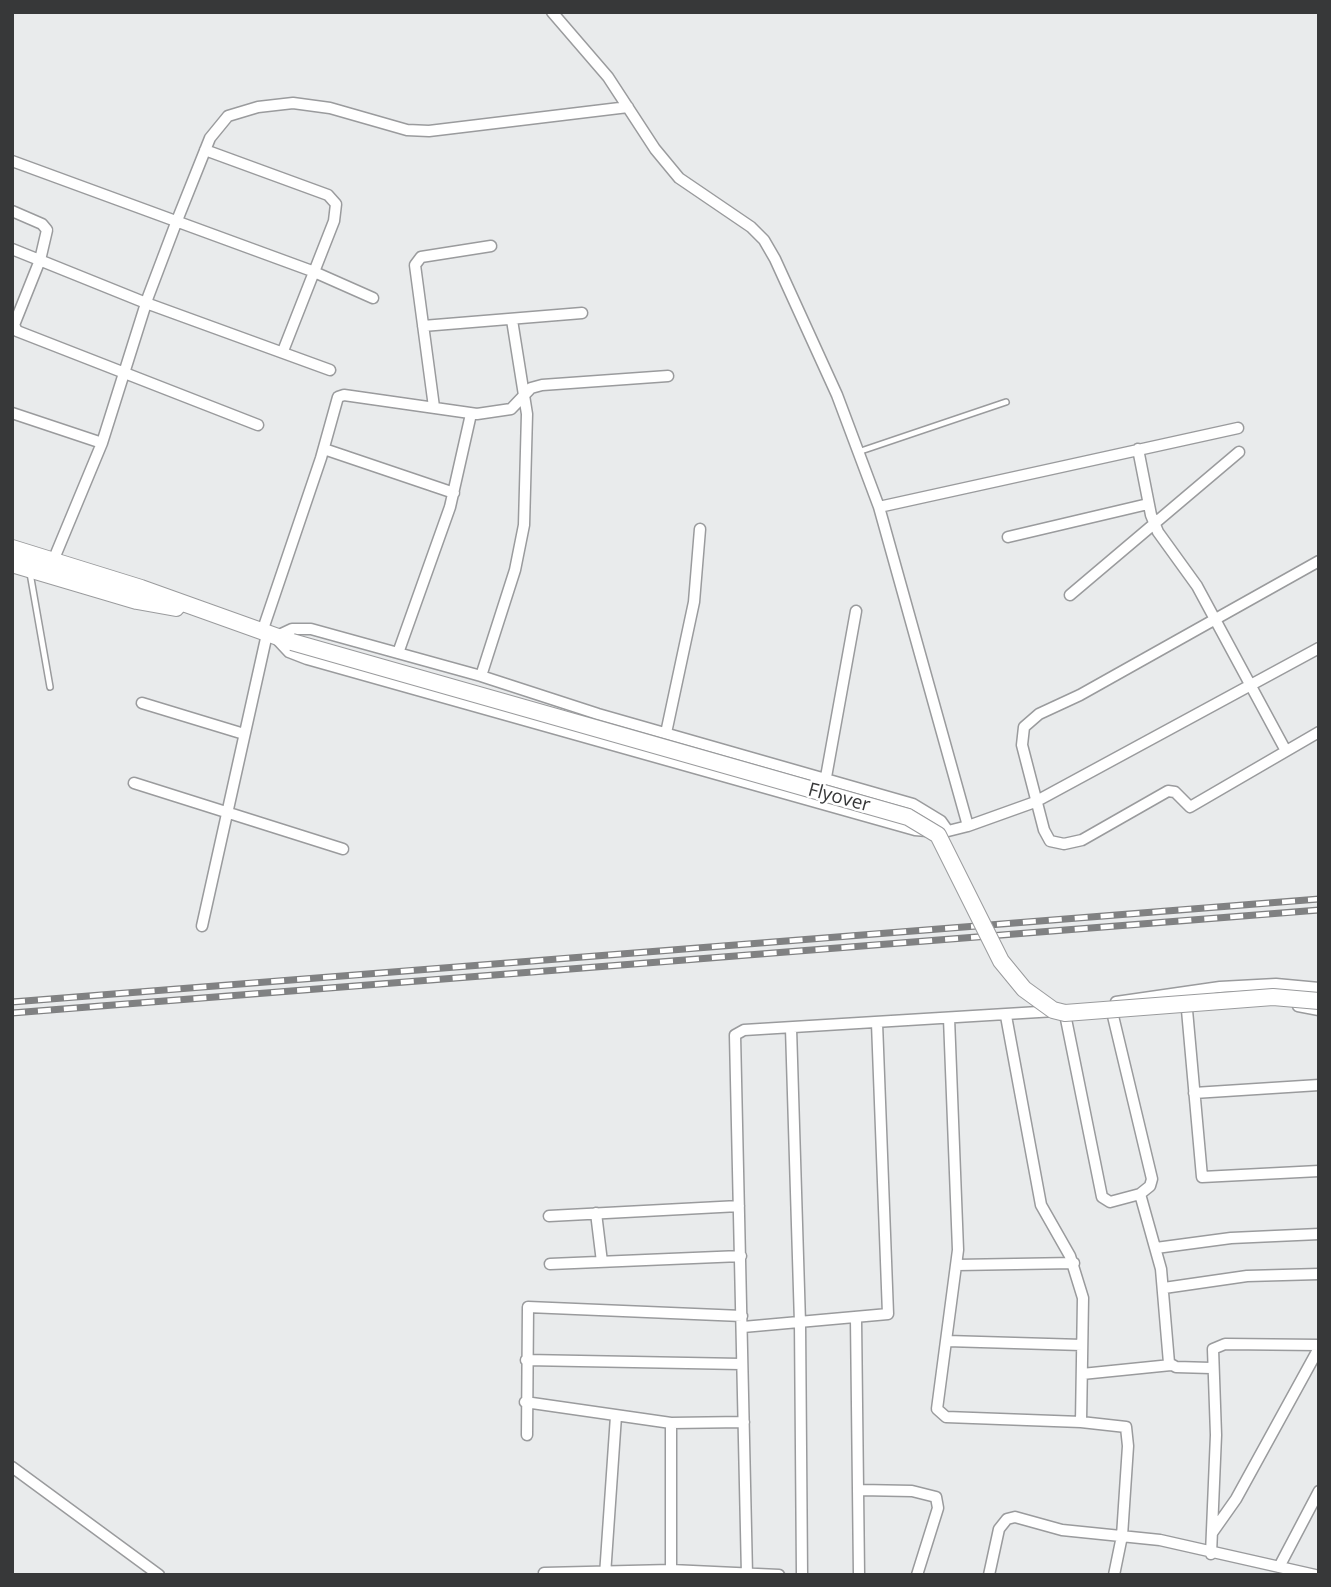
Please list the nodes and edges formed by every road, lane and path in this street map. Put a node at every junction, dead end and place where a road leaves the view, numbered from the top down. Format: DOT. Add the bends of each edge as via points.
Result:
graph roads {
  1 [pos="552,12"];
  2 [pos="628,107"];
  3 [pos="205,150"];
  4 [pos="12,161"];
  5 [pos="12,211"];
  6 [pos="176,223"];
  7 [pos="491,246"];
  8 [pos="12,249"];
  9 [pos="40,260"];
  10 [pos="312,271"];
  11 [pos="373,298"];
  12 [pos="146,303"];
  13 [pos="582,313"];
  14 [pos="512,320"];
  15 [pos="423,326"];
  16 [pos="283,351"];
  17 [pos="330,370"];
  18 [pos="124,372"];
  19 [pos="668,376"];
  20 [pos="525,395"];
  21 [pos="1006,402"];
  22 [pos="434,407"];
  23 [pos="12,413"];
  24 [pos="471,414"];
  25 [pos="258,425"];
  26 [pos="1238,428"];
  27 [pos="102,443"];
  28 [pos="324,449"];
  29 [pos="1138,449"];
  30 [pos="858,452"];
  31 [pos="1239,452"];
  32 [pos="454,493"];
  33 [pos="1149,504"];
  34 [pos="878,508"];
  35 [pos="1154,524"];
  36 [pos="700,529"];
  37 [pos="1008,537"];
  38 [pos="12,548"];
  39 [pos="54,561"];
  40 [pos="1319,561"];
  41 [pos="12,564"];
  42 [pos="30,570"];
  43 [pos="1070,595"];
  44 [pos="856,611"];
  45 [pos="203,612"];
  46 [pos="1216,619"];
  47 [pos="268,634"];
  48 [pos="1319,648"];
  49 [pos="398,653"];
  50 [pos="481,676"];
  51 [pos="1252,686"];
  52 [pos="50,687"];
  53 [pos="142,703"];
  54 [pos="1319,732"];
  55 [pos="666,733"];
  56 [pos="244,734"];
  57 [pos="1286,751"];
  58 [pos="826,777"];
  59 [pos="134,783"];
  60 [pos="1035,802"];
  61 [pos="226,813"];
  62 [pos="968,826"];
  63 [pos="948,831"];
  64 [pos="343,849"];
  65 [pos="202,926"];
  66 [pos="1319,988"];
  67 [pos="1319,1001"];
  68 [pos="1187,1010"];
  69 [pos="1319,1010"];
  70 [pos="1037,1014"];
  71 [pos="1006,1016"];
  72 [pos="1113,1016"];
  73 [pos="950,1018"];
  74 [pos="1066,1019"];
  75 [pos="877,1023"];
  76 [pos="791,1028"];
  77 [pos="1319,1085"];
  78 [pos="1194,1093"];
  79 [pos="1319,1171"];
  80 [pos="1140,1194"];
  81 [pos="739,1206"];
  82 [pos="596,1213"];
  83 [pos="549,1216"];
  84 [pos="1319,1234"];
  85 [pos="1156,1248"];
  86 [pos="741,1256"];
  87 [pos="602,1262"];
  88 [pos="550,1264"];
  89 [pos="1073,1264"];
  90 [pos="957,1265"];
  91 [pos="1319,1274"];
  92 [pos="1164,1288"];
  93 [pos="856,1319"];
  94 [pos="742,1322"];
  95 [pos="800,1323"];
  96 [pos="947,1341"];
  97 [pos="1082,1345"];
  98 [pos="1319,1346"];
  99 [pos="526,1360"];
  100 [pos="741,1364"];
  101 [pos="1171,1366"];
  102 [pos="1211,1368"];
  103 [pos="1082,1374"];
  104 [pos="525,1402"];
  105 [pos="615,1416"];
  106 [pos="744,1422"];
  107 [pos="1082,1422"];
  108 [pos="671,1423"];
  109 [pos="527,1435"];
  110 [pos="12,1467"];
  111 [pos="860,1490"];
  112 [pos="1319,1491"];
  113 [pos="1212,1533"];
  114 [pos="1122,1536"];
  115 [pos="1211,1554"];
  116 [pos="1279,1567"];
  117 [pos="544,1573"];
  118 [pos="605,1573"];
  119 [pos="671,1573"];
  120 [pos="747,1574"];
  121 [pos="159,1575"];
  122 [pos="779,1575"];
  123 [pos="802,1575"];
  124 [pos="859,1575"];
  125 [pos="917,1575"];
  126 [pos="989,1575"];
  127 [pos="1114,1575"];
  128 [pos="1315,1575"];
  1 -- 2 [label="street"];
  2 -- 3 [label="street" via="429,131 407,130 313,105 273,105 228,116"];
  2 -- 30 [label="street" via="679,178 764,240 806,323"];
  3 -- 6 [label="street"];
  3 -- 10 [label="street" via="334,200 334,221"];
  4 -- 6 [label="street"];
  5 -- 9 [label="street" via="47,228"];
  6 -- 10 [label="street"];
  6 -- 12 [label="street"];
  7 -- 15 [label="street" via="417,262"];
  8 -- 9 [label="street"];
  9 -- 12 [label="street"];
  9 -- 18 [label="street" via="15,320 17,331"];
  10 -- 11 [label="street"];
  10 -- 16 [label="street"];
  12 -- 16 [label="street"];
  12 -- 18 [label="street"];
  13 -- 14 [label="street"];
  14 -- 15 [label="street"];
  14 -- 20 [label="street"];
  15 -- 22 [label="street"];
  16 -- 17 [label="street"];
  18 -- 25 [label="street"];
  18 -- 27 [label="street"];
  19 -- 20 [label="street" via="542,385"];
  20 -- 24 [label="street" via="511,409"];
  20 -- 50 [label="street" via="528,443 523,540"];
  21 -- 30 [label="lane"];
  22 -- 24 [label="street"];
  22 -- 28 [label="street" via="342,395 335,401"];
  23 -- 27 [label="street"];
  24 -- 32 [label="street"];
  26 -- 29 [label="street"];
  27 -- 39 [label="street"];
  28 -- 32 [label="street"];
  28 -- 47 [label="street"];
  29 -- 33 [label="street"];
  29 -- 34 [label="street"];
  30 -- 34 [label="street"];
  31 -- 35 [label="street"];
  32 -- 49 [label="street"];
  33 -- 35 [label="street"];
  33 -- 37 [label="street"];
  34 -- 62 [label="street"];
  35 -- 43 [label="street"];
  35 -- 46 [label="street"];
  36 -- 55 [label="street" via="694,602"];
  38 -- 39 [label="main road"];
  39 -- 45 [label="main road"];
  40 -- 46 [label="street"];
  41 -- 42 [label="main road"];
  42 -- 45 [label="main road" via="137,601"];
  42 -- 52 [label="lane"];
  44 -- 58 [label="street"];
  45 -- 47 [label="main road, Flyover"];
  46 -- 51 [label="street"];
  46 -- 60 [label="street" via="1024,727 1022,745"];
  47 -- 49 [label="street" via="300,627"];
  47 -- 56 [label="street"];
  47 -- 63 [label="street" via="289,652 307,659 915,830"];
  47 -- 67 [label="main road, Flyover, bridge" via="908,817 939,835 1001,961 1024,989 1053,1010 1065,1013 1273,997"];
  48 -- 51 [label="street"];
  49 -- 50 [label="street"];
  50 -- 55 [label="street"];
  51 -- 57 [label="street"];
  51 -- 60 [label="street"];
  53 -- 56 [label="street"];
  54 -- 57 [label="street"];
  55 -- 58 [label="street"];
  56 -- 61 [label="street"];
  57 -- 60 [label="street" via="1190,807 1168,791 1072,843 1050,841"];
  58 -- 63 [label="street" via="913,804 930,812"];
  59 -- 61 [label="street"];
  60 -- 62 [label="street"];
  61 -- 64 [label="street"];
  61 -- 65 [label="street"];
  62 -- 63 [label="street"];
  66 -- 70 [label="street" via="1276,984 1220,987"];
  68 -- 69 [label="street" via="1268,1004"];
  68 -- 72 [label="street"];
  68 -- 78 [label="street"];
  70 -- 71 [label="street"];
  70 -- 74 [label="street"];
  71 -- 73 [label="street"];
  71 -- 89 [label="street" via="1041,1205"];
  72 -- 74 [label="street"];
  72 -- 80 [label="street" via="1152,1179"];
  73 -- 75 [label="street"];
  73 -- 90 [label="street"];
  74 -- 80 [label="street" via="1102,1197 1110,1202"];
  75 -- 76 [label="street"];
  75 -- 93 [label="street" via="889,1312 885,1317"];
  76 -- 81 [label="street" via="744,1030 733,1039"];
  76 -- 95 [label="street"];
  77 -- 78 [label="street"];
  78 -- 79 [label="street" via="1202,1177"];
  80 -- 85 [label="street"];
  81 -- 82 [label="street"];
  81 -- 86 [label="street"];
  82 -- 83 [label="street"];
  82 -- 87 [label="street"];
  84 -- 85 [label="street" via="1231,1238"];
  85 -- 92 [label="street"];
  86 -- 87 [label="street"];
  86 -- 94 [label="street"];
  87 -- 88 [label="street"];
  89 -- 90 [label="street"];
  89 -- 97 [label="street" via="1083,1298"];
  90 -- 96 [label="street"];
  91 -- 92 [label="street" via="1247,1276"];
  92 -- 101 [label="street"];
  93 -- 95 [label="street"];
  93 -- 111 [label="street"];
  94 -- 95 [label="street"];
  94 -- 99 [label="street" via="528,1307"];
  94 -- 100 [label="street"];
  95 -- 123 [label="street"];
  96 -- 97 [label="street"];
  96 -- 107 [label="street" via="937,1402 942,1416"];
  97 -- 103 [label="street"];
  98 -- 102 [label="street" via="1219,1345 1213,1349"];
  98 -- 113 [label="street" via="1236,1499"];
  99 -- 100 [label="street"];
  99 -- 104 [label="street"];
  100 -- 106 [label="street"];
  101 -- 102 [label="street"];
  101 -- 103 [label="street"];
  102 -- 113 [label="street" via="1216,1435"];
  103 -- 107 [label="street"];
  104 -- 105 [label="street"];
  104 -- 109 [label="street"];
  105 -- 108 [label="street"];
  105 -- 118 [label="street"];
  106 -- 108 [label="street"];
  106 -- 120 [label="street"];
  107 -- 114 [label="street" via="1122,1425 1129,1433"];
  108 -- 119 [label="street"];
  110 -- 121 [label="street"];
  111 -- 124 [label="street"];
  111 -- 125 [label="street" via="912,1491 936,1497 938,1508"];
  112 -- 116 [label="street"];
  113 -- 115 [label="street"];
  114 -- 115 [label="street" via="1160,1540"];
  114 -- 126 [label="street" via="1007,1519 999,1529"];
  114 -- 127 [label="street"];
  115 -- 116 [label="street"];
  116 -- 128 [label="street"];
  117 -- 118 [label="street"];
  118 -- 119 [label="street"];
  119 -- 120 [label="street"];
  120 -- 122 [label="street"];
}
